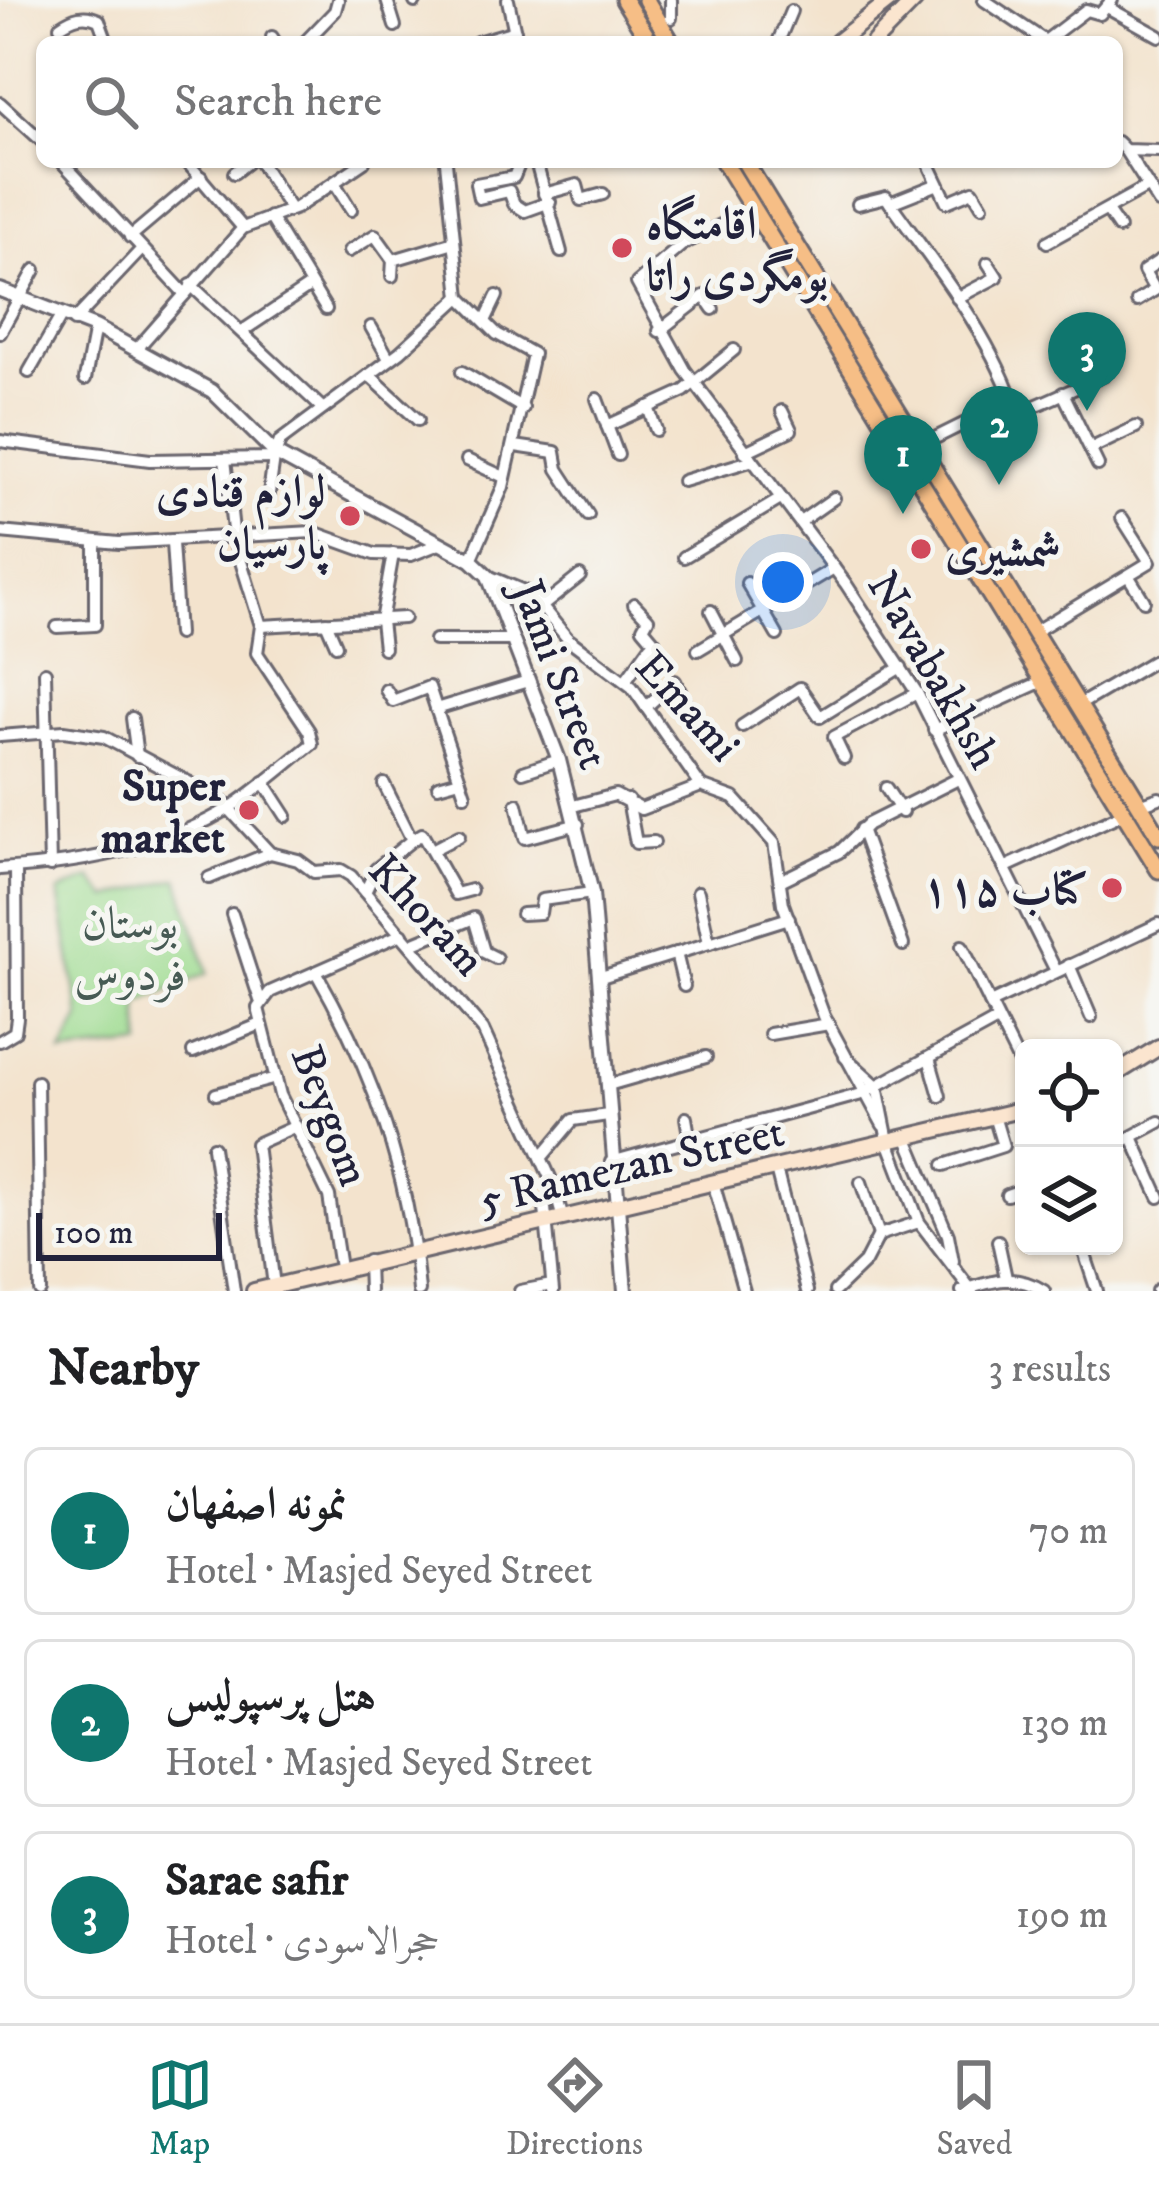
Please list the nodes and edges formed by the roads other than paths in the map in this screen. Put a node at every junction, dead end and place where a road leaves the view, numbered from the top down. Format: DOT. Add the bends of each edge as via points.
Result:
graph roads {
  1 [pos="338,0"];
  2 [pos="386,0"];
  3 [pos="508,0"];
  4 [pos="624,0"];
  5 [pos="646,0"];
  6 [pos="671,0"];
  7 [pos="890,0"];
  8 [pos="915,0"];
  9 [pos="984,0"];
  10 [pos="1074,0"];
  11 [pos="1110,4"];
  12 [pos="1086,10"];
  13 [pos="791,11"];
  14 [pos="671,18"];
  15 [pos="60,26"];
  16 [pos="395,26"];
  17 [pos="105,36"];
  18 [pos="311,36"];
  19 [pos="516,36"];
  20 [pos="646,36"];
  21 [pos="667,36"];
  22 [pos="781,36"];
  23 [pos="845,36"];
  24 [pos="880,36"];
  25 [pos="1036,36"];
  26 [pos="1053,36"];
  27 [pos="1159,36"];
  28 [pos="0,104"];
  29 [pos="36,136"];
  30 [pos="1123,146"];
  31 [pos="1123,149"];
  32 [pos="1159,152"];
  33 [pos="67,168"];
  34 [pos="193,168"];
  35 [pos="240,168"];
  36 [pos="264,168"];
  37 [pos="337,168"];
  38 [pos="356,168"];
  39 [pos="447,168"];
  40 [pos="518,168"];
  41 [pos="538,168"];
  42 [pos="728,168"];
  43 [pos="749,168"];
  44 [pos="931,168"];
  45 [pos="234,173"];
  46 [pos="201,177"];
  47 [pos="340,180"];
  48 [pos="938,184"];
  49 [pos="1147,187"];
  50 [pos="603,194"];
  51 [pos="547,198"];
  52 [pos="890,203"];
  53 [pos="1159,203"];
  54 [pos="858,204"];
  55 [pos="982,206"];
  56 [pos="289,207"];
  57 [pos="351,211"];
  58 [pos="1108,212"];
  59 [pos="270,217"];
  60 [pos="736,217"];
  61 [pos="243,228"];
  62 [pos="1119,228"];
  63 [pos="130,237"];
  64 [pos="454,242"];
  65 [pos="1047,242"];
  66 [pos="140,251"];
  67 [pos="350,251"];
  68 [pos="561,252"];
  69 [pos="393,260"];
  70 [pos="1159,261"];
  71 [pos="988,262"];
  72 [pos="34,269"];
  73 [pos="392,276"];
  74 [pos="310,286"];
  75 [pos="188,289"];
  76 [pos="0,290"];
  77 [pos="497,296"];
  78 [pos="460,297"];
  79 [pos="957,298"];
  80 [pos="17,299"];
  81 [pos="1137,301"];
  82 [pos="326,309"];
  83 [pos="713,309"];
  84 [pos="67,318"];
  85 [pos="485,321"];
  86 [pos="95,327"];
  87 [pos="371,327"];
  88 [pos="244,330"];
  89 [pos="659,331"];
  90 [pos="0,333"];
  91 [pos="136,350"];
  92 [pos="734,350"];
  93 [pos="1094,355"];
  94 [pos="388,357"];
  95 [pos="29,372"];
  96 [pos="463,372"];
  97 [pos="369,374"];
  98 [pos="85,379"];
  99 [pos="695,382"];
  100 [pos="1063,393"];
  101 [pos="597,399"];
  102 [pos="1012,400"];
  103 [pos="648,407"];
  104 [pos="322,408"];
  105 [pos="524,408"];
  106 [pos="782,411"];
  107 [pos="418,420"];
  108 [pos="607,427"];
  109 [pos="1136,427"];
  110 [pos="656,430"];
  111 [pos="0,441"];
  112 [pos="515,446"];
  113 [pos="919,446"];
  114 [pos="1090,449"];
  115 [pos="618,455"];
  116 [pos="275,456"];
  117 [pos="748,456"];
  118 [pos="225,459"];
  119 [pos="467,460"];
  120 [pos="1098,465"];
  121 [pos="504,477"];
  122 [pos="682,481"];
  123 [pos="834,498"];
  124 [pos="268,500"];
  125 [pos="779,500"];
  126 [pos="588,515"];
  127 [pos="1122,518"];
  128 [pos="800,521"];
  129 [pos="0,532"];
  130 [pos="234,539"];
  131 [pos="95,542"];
  132 [pos="172,543"];
  133 [pos="439,544"];
  134 [pos="393,554"];
  135 [pos="683,557"];
  136 [pos="471,560"];
  137 [pos="834,568"];
  138 [pos="488,576"];
  139 [pos="580,576"];
  140 [pos="1129,577"];
  141 [pos="747,583"];
  142 [pos="1144,601"];
  143 [pos="634,604"];
  144 [pos="541,607"];
  145 [pos="763,610"];
  146 [pos="711,611"];
  147 [pos="386,616"];
  148 [pos="404,618"];
  149 [pos="326,622"];
  150 [pos="261,626"];
  151 [pos="57,627"];
  152 [pos="1034,632"];
  153 [pos="178,634"];
  154 [pos="723,634"];
  155 [pos="776,635"];
  156 [pos="435,640"];
  157 [pos="512,640"];
  158 [pos="336,645"];
  159 [pos="384,648"];
  160 [pos="698,650"];
  161 [pos="1159,658"];
  162 [pos="736,661"];
  163 [pos="901,667"];
  164 [pos="45,672"];
  165 [pos="527,680"];
  166 [pos="625,681"];
  167 [pos="1043,681"];
  168 [pos="386,690"];
  169 [pos="917,693"];
  170 [pos="1079,705"];
  171 [pos="646,707"];
  172 [pos="688,708"];
  173 [pos="436,709"];
  174 [pos="132,718"];
  175 [pos="742,726"];
  176 [pos="934,730"];
  177 [pos="49,732"];
  178 [pos="0,736"];
  179 [pos="137,756"];
  180 [pos="844,758"];
  181 [pos="559,760"];
  182 [pos="523,772"];
  183 [pos="958,779"];
  184 [pos="460,780"];
  185 [pos="264,782"];
  186 [pos="384,784"];
  187 [pos="438,786"];
  188 [pos="701,786"];
  189 [pos="886,788"];
  190 [pos="465,795"];
  191 [pos="627,797"];
  192 [pos="1159,798"];
  193 [pos="517,804"];
  194 [pos="573,806"];
  195 [pos="230,808"];
  196 [pos="1132,809"];
  197 [pos="902,812"];
  198 [pos="286,816"];
  199 [pos="578,824"];
  200 [pos="861,829"];
  201 [pos="459,836"];
  202 [pos="1159,836"];
  203 [pos="412,840"];
  204 [pos="654,842"];
  205 [pos="432,850"];
  206 [pos="270,853"];
  207 [pos="50,866"];
  208 [pos="1006,867"];
  209 [pos="16,868"];
  210 [pos="0,869"];
  211 [pos="1159,870"];
  212 [pos="209,878"];
  213 [pos="780,880"];
  214 [pos="471,890"];
  215 [pos="365,892"];
  216 [pos="698,892"];
  217 [pos="592,893"];
  218 [pos="232,914"];
  219 [pos="522,914"];
  220 [pos="16,918"];
  221 [pos="788,918"];
  222 [pos="0,919"];
  223 [pos="1159,924"];
  224 [pos="402,934"];
  225 [pos="414,943"];
  226 [pos="709,943"];
  227 [pos="903,945"];
  228 [pos="0,946"];
  229 [pos="962,946"];
  230 [pos="17,947"];
  231 [pos="676,953"];
  232 [pos="496,958"];
  233 [pos="1062,968"];
  234 [pos="316,972"];
  235 [pos="601,977"];
  236 [pos="684,986"];
  237 [pos="260,1000"];
  238 [pos="990,1004"];
  239 [pos="1091,1017"];
  240 [pos="997,1020"];
  241 [pos="261,1024"];
  242 [pos="829,1024"];
  243 [pos="770,1034"];
  244 [pos="0,1041"];
  245 [pos="1159,1046"];
  246 [pos="838,1050"];
  247 [pos="193,1052"];
  248 [pos="1015,1055"];
  249 [pos="706,1057"];
  250 [pos="929,1058"];
  251 [pos="1123,1069"];
  252 [pos="276,1078"];
  253 [pos="37,1082"];
  254 [pos="608,1085"];
  255 [pos="878,1086"];
  256 [pos="216,1094"];
  257 [pos="862,1094"];
  258 [pos="940,1096"];
  259 [pos="1015,1111"];
  260 [pos="608,1115"];
  261 [pos="994,1116"];
  262 [pos="686,1118"];
  263 [pos="1159,1122"];
  264 [pos="296,1126"];
  265 [pos="885,1133"];
  266 [pos="906,1136"];
  267 [pos="1132,1137"];
  268 [pos="690,1141"];
  269 [pos="1123,1142"];
  270 [pos="213,1147"];
  271 [pos="542,1157"];
  272 [pos="611,1162"];
  273 [pos="944,1165"];
  274 [pos="776,1169"];
  275 [pos="713,1182"];
  276 [pos="861,1182"];
  277 [pos="1015,1192"];
  278 [pos="1006,1195"];
  279 [pos="1159,1197"];
  280 [pos="616,1208"];
  281 [pos="552,1216"];
  282 [pos="919,1222"];
  283 [pos="878,1232"];
  284 [pos="998,1241"];
  285 [pos="416,1250"];
  286 [pos="1085,1255"];
  287 [pos="368,1261"];
  288 [pos="952,1262"];
  289 [pos="340,1268"];
  290 [pos="1006,1278"];
  291 [pos="308,1284"];
  292 [pos="274,1286"];
  293 [pos="553,1288"];
  294 [pos="970,1289"];
  295 [pos="40,1291"];
  296 [pos="234,1291"];
  297 [pos="254,1291"];
  298 [pos="369,1291"];
  299 [pos="419,1291"];
  300 [pos="520,1291"];
  301 [pos="625,1291"];
  302 [pos="744,1291"];
  303 [pos="807,1291"];
  304 [pos="835,1291"];
  305 [pos="1044,1291"];
  306 [pos="1097,1291"];
  1 -- 18 [label="street"];
  2 -- 16 [label="street"];
  3 -- 19 [label="street"];
  4 -- 20 [label="main road"];
  5 -- 21 [label="main road"];
  6 -- 14 [label="street"];
  7 -- 23 [label="main road"];
  8 -- 24 [label="main road"];
  9 -- 25 [label="street"];
  10 -- 12 [label="street"];
  11 -- 12 [label="street" via="1100,14"];
  11 -- 27 [label="street"];
  12 -- 26 [label="street"];
  13 -- 22 [label="street"];
  15 -- 17 [label="street" via="90,16"];
  28 -- 29 [label="street"];
  30 -- 32 [label="street"];
  31 -- 49 [label="street"];
  33 -- 63 [label="street"];
  34 -- 46 [label="street"];
  35 -- 45 [label="street"];
  36 -- 56 [label="street"];
  37 -- 47 [label="street"];
  38 -- 47 [label="street"];
  39 -- 64 [label="street"];
  40 -- 51 [label="street" via="514,177 476,184 479,198 509,191 525,212"];
  41 -- 51 [label="street"];
  42 -- 167 [label="main road"];
  43 -- 113 [label="main road"];
  44 -- 48 [label="street"];
  46 -- 61 [label="street"];
  46 -- 63 [label="street"];
  47 -- 56 [label="street"];
  47 -- 57 [label="street"];
  48 -- 52 [label="street"];
  48 -- 55 [label="street" via="947,202 973,191"];
  49 -- 53 [label="street"];
  49 -- 58 [label="street"];
  50 -- 51 [label="street" via="581,200 577,185"];
  51 -- 68 [label="street"];
  52 -- 54 [label="street" via="886,197"];
  52 -- 79 [label="street"];
  56 -- 59 [label="street"];
  58 -- 62 [label="street"];
  58 -- 65 [label="street"];
  59 -- 61 [label="street"];
  59 -- 74 [label="street"];
  60 -- 89 [label="street, Navabakhsh" via="637,283"];
  61 -- 75 [label="street"];
  63 -- 66 [label="street"];
  64 -- 69 [label="street"];
  64 -- 78 [label="street"];
  66 -- 75 [label="street"];
  66 -- 84 [label="street"];
  67 -- 69 [label="street" via="374,236"];
  69 -- 73 [label="street"];
  70 -- 81 [label="street" via="1144,272 1155,290"];
  71 -- 79 [label="street" via="997,277"];
  72 -- 80 [label="street"];
  74 -- 82 [label="street"];
  74 -- 88 [label="street"];
  75 -- 88 [label="street"];
  75 -- 91 [label="street"];
  76 -- 80 [label="street, Jami Street"];
  77 -- 85 [label="street"];
  78 -- 85 [label="street"];
  78 -- 94 [label="street"];
  79 -- 102 [label="street"];
  80 -- 84 [label="street, Jami Street"];
  80 -- 90 [label="street"];
  83 -- 89 [label="street" via="704,296"];
  84 -- 86 [label="street, Jami Street"];
  84 -- 95 [label="street"];
  85 -- 105 [label="street" via="533,354"];
  86 -- 91 [label="street, Jami Street"];
  86 -- 98 [label="street"];
  87 -- 94 [label="street"];
  88 -- 104 [label="street"];
  89 -- 99 [label="street, Navabakhsh"];
  91 -- 116 [label="street, Jami Street" via="212,391"];
  92 -- 99 [label="street"];
  93 -- 100 [label="street" via="1103,376"];
  94 -- 97 [label="street"];
  96 -- 105 [label="street"];
  97 -- 104 [label="street"];
  97 -- 107 [label="street"];
  99 -- 103 [label="street"];
  99 -- 117 [label="street, Navabakhsh"];
  100 -- 102 [label="street" via="1016,414"];
  100 -- 114 [label="street"];
  101 -- 108 [label="street"];
  102 -- 113 [label="street"];
  103 -- 108 [label="street"];
  103 -- 110 [label="street"];
  104 -- 116 [label="street" via="280,441"];
  105 -- 112 [label="street"];
  106 -- 117 [label="street" via="790,430"];
  108 -- 115 [label="street"];
  109 -- 114 [label="street"];
  111 -- 118 [label="street" via="150,460"];
  112 -- 121 [label="street"];
  112 -- 126 [label="street" via="555,452"];
  113 -- 152 [label="main road"];
  114 -- 120 [label="street"];
  116 -- 118 [label="street"];
  116 -- 124 [label="street"];
  116 -- 133 [label="street, Jami Street"];
  117 -- 122 [label="street"];
  117 -- 125 [label="street, Navabakhsh"];
  118 -- 130 [label="street"];
  119 -- 121 [label="street"];
  121 -- 136 [label="street"];
  123 -- 128 [label="street"];
  125 -- 128 [label="street, Navabakhsh"];
  125 -- 135 [label="street"];
  127 -- 140 [label="street" via="1150,562"];
  128 -- 137 [label="street, Navabakhsh"];
  129 -- 131 [label="street"];
  130 -- 132 [label="street"];
  130 -- 134 [label="street" via="313,532"];
  130 -- 150 [label="street"];
  131 -- 132 [label="street"];
  131 -- 151 [label="street" via="95,625"];
  132 -- 153 [label="street"];
  133 -- 134 [label="street"];
  133 -- 136 [label="street, Jami Street"];
  134 -- 147 [label="street"];
  136 -- 138 [label="street, Jami Street"];
  137 -- 145 [label="street"];
  137 -- 163 [label="street, Navabakhsh"];
  138 -- 144 [label="street, Emami" via="531,594"];
  138 -- 157 [label="street, Jami Street"];
  139 -- 144 [label="street"];
  140 -- 142 [label="street"];
  140 -- 152 [label="street"];
  141 -- 145 [label="street"];
  143 -- 166 [label="street" via="654,641"];
  144 -- 166 [label="street, Emami" via="568,639"];
  145 -- 154 [label="street"];
  145 -- 155 [label="street"];
  146 -- 154 [label="street"];
  147 -- 148 [label="street"];
  147 -- 149 [label="street"];
  147 -- 159 [label="street"];
  149 -- 150 [label="street"];
  149 -- 158 [label="street"];
  150 -- 185 [label="street" via="257,653 312,744"];
  152 -- 170 [label="main road"];
  154 -- 160 [label="street"];
  154 -- 162 [label="street"];
  156 -- 157 [label="street"];
  157 -- 165 [label="street, Jami Street"];
  161 -- 170 [label="street"];
  163 -- 169 [label="street, Navabakhsh"];
  163 -- 175 [label="street" via="820,717 800,688"];
  164 -- 177 [label="street"];
  165 -- 173 [label="street"];
  165 -- 181 [label="street, Jami Street"];
  166 -- 171 [label="street, Emami"];
  167 -- 176 [label="street"];
  167 -- 196 [label="main road"];
  168 -- 173 [label="street" via="393,701 429,688"];
  169 -- 176 [label="street, Navabakhsh"];
  169 -- 180 [label="street" via="834,737"];
  170 -- 196 [label="main road"];
  171 -- 172 [label="street" via="675,681"];
  171 -- 188 [label="street, Emami"];
  173 -- 184 [label="street"];
  174 -- 179 [label="street"];
  176 -- 183 [label="street, Navabakhsh"];
  177 -- 178 [label="street"];
  177 -- 179 [label="street" via="104,737"];
  177 -- 207 [label="street"];
  179 -- 195 [label="street"];
  181 -- 182 [label="street"];
  181 -- 194 [label="street, Jami Street"];
  183 -- 197 [label="street"];
  183 -- 208 [label="street, Navabakhsh"];
  184 -- 187 [label="street"];
  184 -- 190 [label="street"];
  185 -- 195 [label="street"];
  185 -- 198 [label="street"];
  186 -- 203 [label="street"];
  188 -- 191 [label="street" via="641,808"];
  188 -- 213 [label="street, Emami" via="734,798 774,843"];
  189 -- 197 [label="street"];
  191 -- 194 [label="street"];
  191 -- 204 [label="street" via="636,843"];
  192 -- 196 [label="street"];
  193 -- 199 [label="street" via="525,838"];
  194 -- 199 [label="street, Jami Street"];
  195 -- 206 [label="street"];
  195 -- 207 [label="street" via="102,856"];
  196 -- 202 [label="main road"];
  196 -- 208 [label="street"];
  196 -- 211 [label="main road"];
  197 -- 200 [label="street"];
  199 -- 217 [label="street, Jami Street"];
  200 -- 213 [label="street" via="839,852"];
  200 -- 227 [label="street"];
  201 -- 205 [label="street"];
  203 -- 205 [label="street" via="422,834"];
  203 -- 215 [label="street" via="376,869"];
  205 -- 214 [label="street" via="456,894"];
  206 -- 212 [label="street"];
  206 -- 215 [label="street, Khoram" via="314,872 340,870"];
  207 -- 209 [label="street"];
  208 -- 233 [label="street, Navabakhsh"];
  209 -- 210 [label="street"];
  209 -- 220 [label="street"];
  213 -- 221 [label="street, Emami"];
  215 -- 224 [label="street, Khoram"];
  216 -- 226 [label="street"];
  217 -- 219 [label="street" via="542,900 540,913"];
  217 -- 235 [label="street, Jami Street"];
  218 -- 237 [label="street"];
  220 -- 222 [label="street"];
  220 -- 230 [label="street"];
  221 -- 226 [label="street"];
  221 -- 242 [label="street, Emami"];
  223 -- 233 [label="street"];
  224 -- 225 [label="street, Khoram"];
  224 -- 234 [label="street, Beygom"];
  225 -- 232 [label="street" via="475,918 484,952"];
  225 -- 271 [label="street, Khoram" via="483,1030"];
  226 -- 231 [label="street"];
  228 -- 230 [label="street"];
  229 -- 238 [label="street"];
  230 -- 244 [label="street" via="15,1032"];
  231 -- 235 [label="street"];
  231 -- 236 [label="street"];
  233 -- 238 [label="street"];
  233 -- 239 [label="street, Navabakhsh"];
  234 -- 237 [label="street, Beygom"];
  234 -- 285 [label="street" via="381,1101"];
  235 -- 254 [label="street, Jami Street"];
  237 -- 241 [label="street, Beygom"];
  238 -- 240 [label="street"];
  240 -- 248 [label="street"];
  240 -- 250 [label="street"];
  241 -- 247 [label="street"];
  241 -- 252 [label="street, Beygom"];
  242 -- 243 [label="street"];
  242 -- 246 [label="street, Emami"];
  245 -- 251 [label="main road"];
  246 -- 255 [label="street, Emami"];
  246 -- 257 [label="street, Emami"];
  249 -- 254 [label="street"];
  250 -- 255 [label="street"];
  250 -- 258 [label="street"];
  252 -- 256 [label="street"];
  252 -- 264 [label="street, Beygom"];
  253 -- 295 [label="street"];
  254 -- 260 [label="street, Jami Street"];
  255 -- 257 [label="street"];
  255 -- 265 [label="street"];
  257 -- 265 [label="street, Emami"];
  257 -- 268 [label="street"];
  259 -- 261 [label="main road, 5 Ramezan Street"];
  260 -- 271 [label="street" via="573,1120"];
  260 -- 272 [label="street, Jami Street"];
  261 -- 266 [label="main road, 5 Ramezan Street"];
  261 -- 273 [label="street" via="1003,1146"];
  262 -- 268 [label="street"];
  263 -- 267 [label="street"];
  264 -- 289 [label="street, Beygom" via="329,1196"];
  264 -- 292 [label="street" via="256,1144"];
  265 -- 266 [label="main road, 5 Ramezan Street"];
  265 -- 274 [label="main road, 5 Ramezan Street"];
  265 -- 282 [label="street"];
  266 -- 288 [label="street"];
  267 -- 269 [label="street"];
  267 -- 279 [label="street"];
  268 -- 272 [label="street"];
  270 -- 296 [label="street"];
  271 -- 281 [label="street, Khoram"];
  272 -- 280 [label="street, Jami Street"];
  274 -- 275 [label="main road, 5 Ramezan Street"];
  274 -- 303 [label="street"];
  275 -- 280 [label="main road, 5 Ramezan Street"];
  275 -- 302 [label="street"];
  276 -- 283 [label="street"];
  277 -- 278 [label="street"];
  280 -- 281 [label="main road, 5 Ramezan Street"];
  280 -- 301 [label="street, Jami Street"];
  281 -- 285 [label="main road, 5 Ramezan Street"];
  281 -- 293 [label="street, Khoram"];
  282 -- 283 [label="street"];
  282 -- 288 [label="street"];
  283 -- 304 [label="street" via="865,1262"];
  284 -- 290 [label="street"];
  285 -- 287 [label="main road, 5 Ramezan Street"];
  285 -- 299 [label="street"];
  286 -- 306 [label="street"];
  287 -- 289 [label="main road, 5 Ramezan Street"];
  287 -- 298 [label="street"];
  288 -- 294 [label="street"];
  289 -- 291 [label="main road, 5 Ramezan Street"];
  290 -- 294 [label="street"];
  290 -- 305 [label="street"];
  291 -- 292 [label="main road, 5 Ramezan Street"];
  292 -- 297 [label="main road, 5 Ramezan Street"];
  293 -- 300 [label="street"];
}
